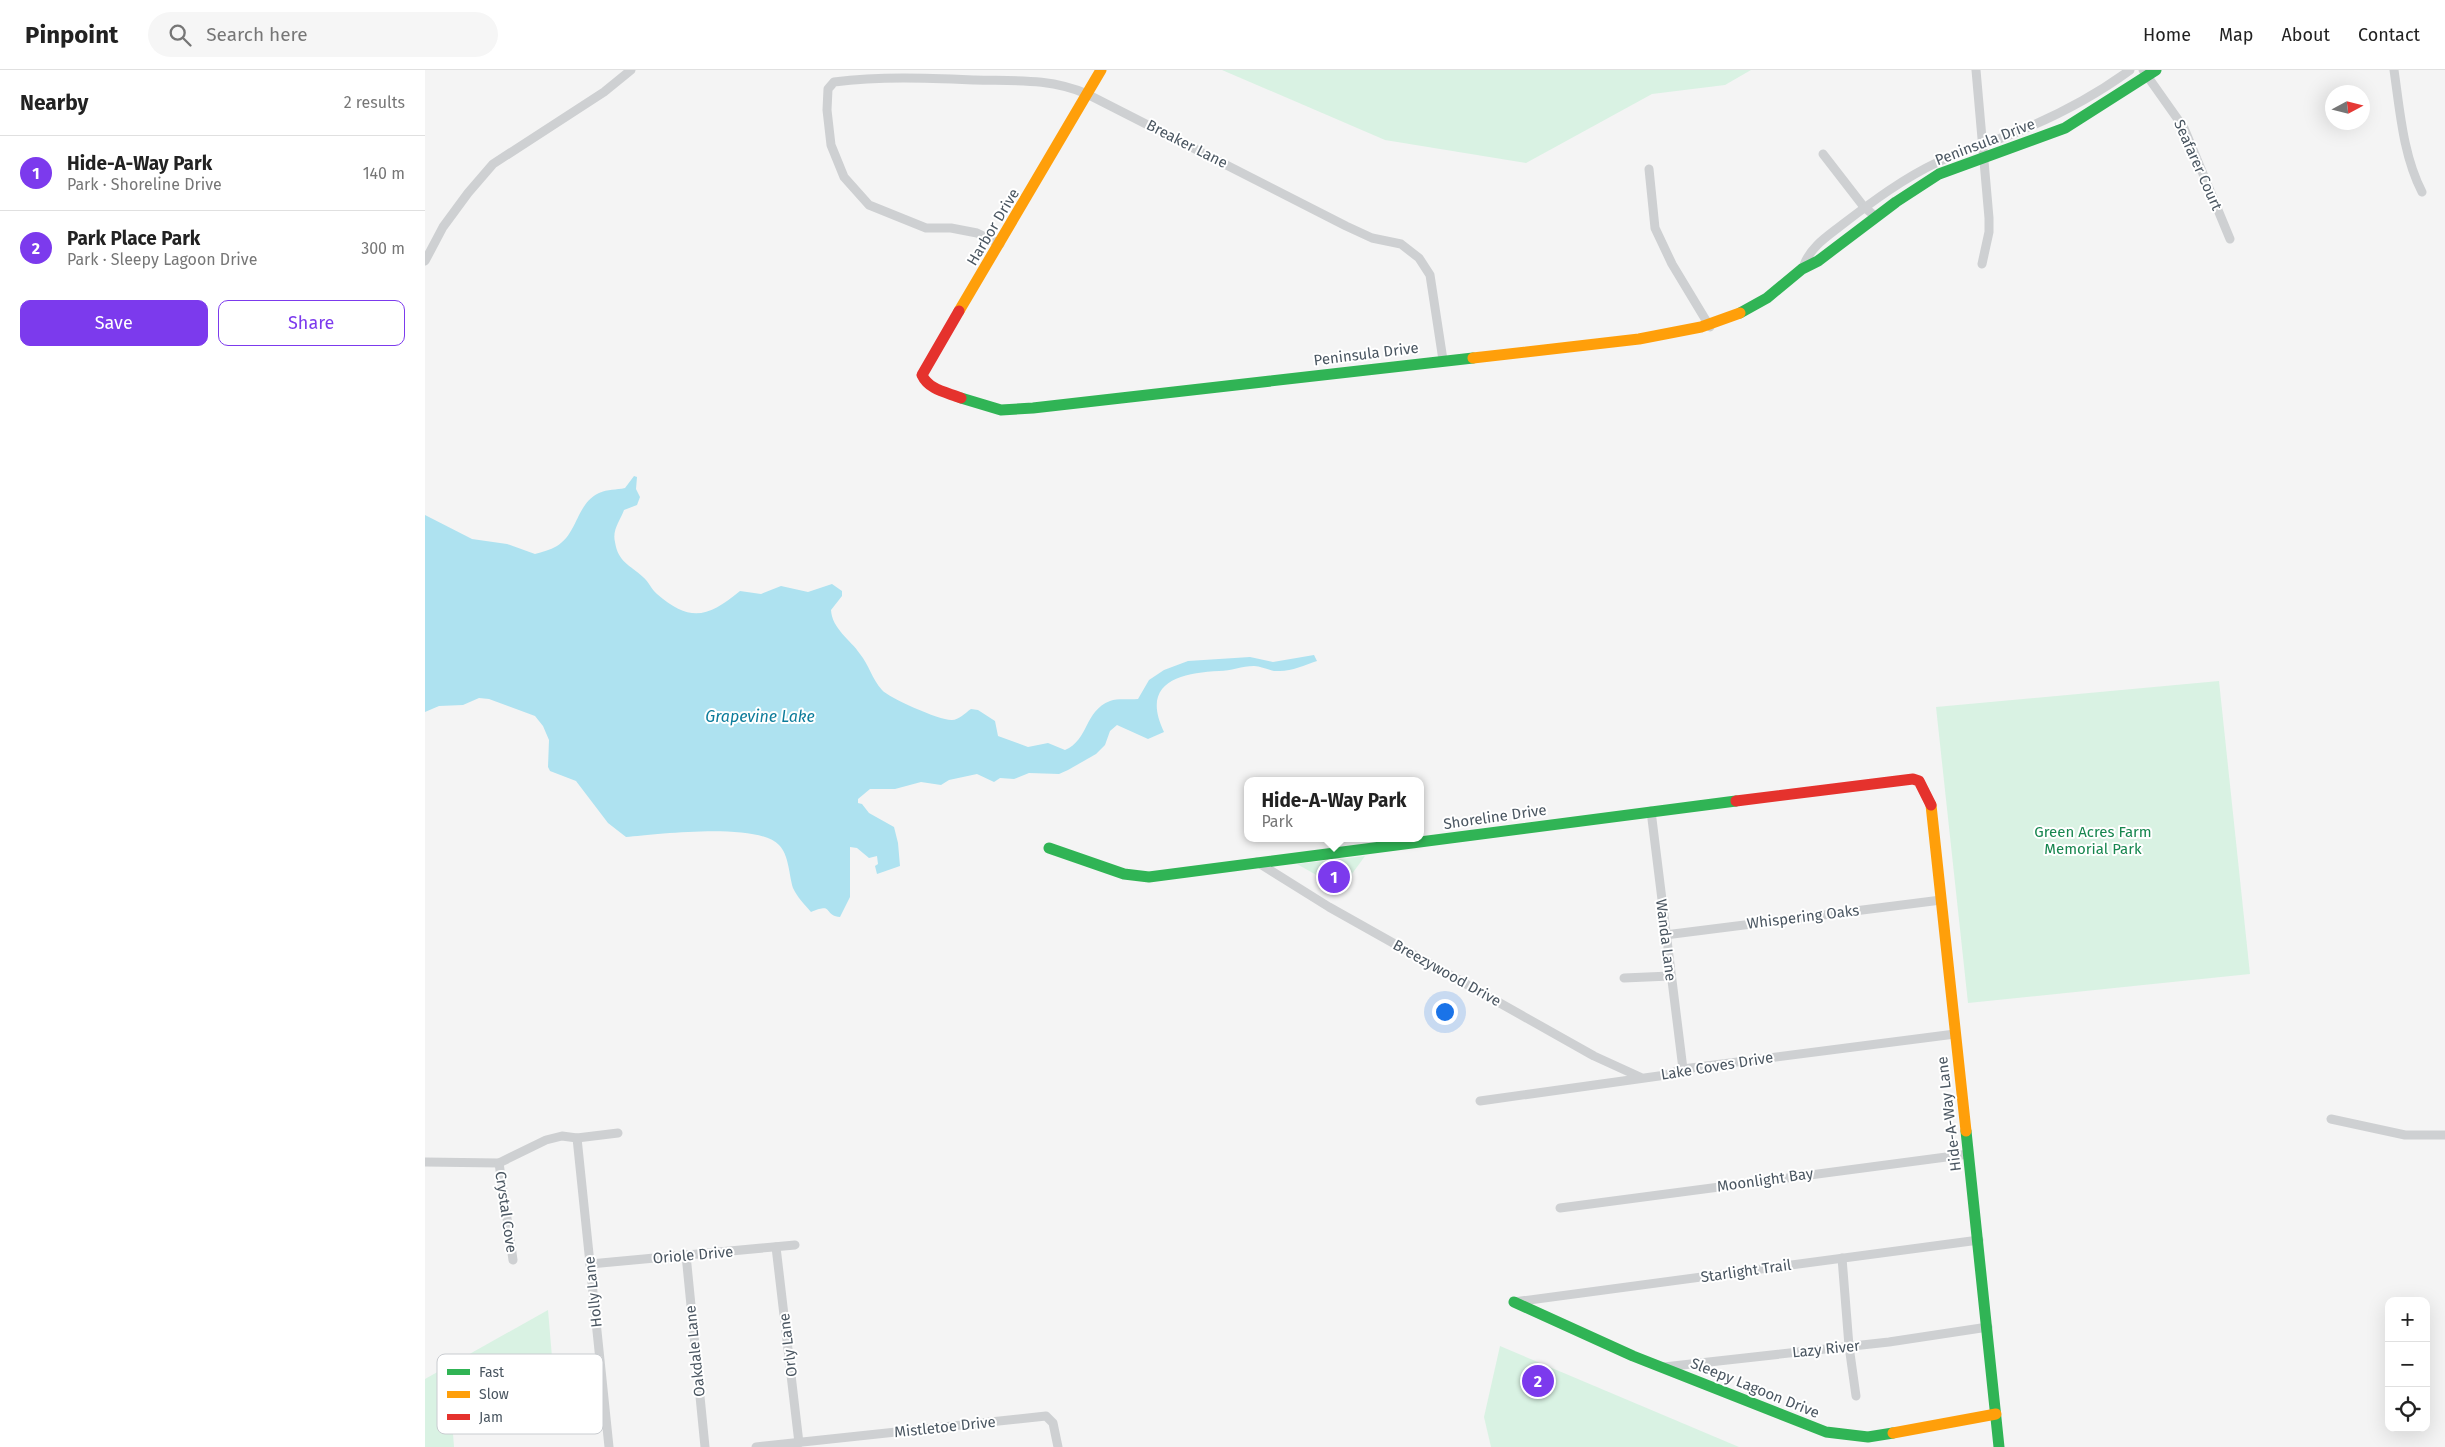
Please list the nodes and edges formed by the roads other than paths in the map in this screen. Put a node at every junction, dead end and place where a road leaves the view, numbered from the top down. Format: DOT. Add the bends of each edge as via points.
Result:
graph roads {
  1 [pos="631,70"];
  2 [pos="1101,70"];
  3 [pos="1976,70"];
  4 [pos="2130,70"];
  5 [pos="2394,70"];
  6 [pos="2148,72"];
  7 [pos="1087,94"];
  8 [pos="1981,143"];
  9 [pos="1823,154"];
  10 [pos="1983,157"];
  11 [pos="1649,169"];
  12 [pos="2422,192"];
  13 [pos="1865,207"];
  14 [pos="1875,216"];
  15 [pos="2230,239"];
  16 [pos="1000,244"];
  17 [pos="425,261"];
  18 [pos="1982,264"];
  19 [pos="1804,265"];
  20 [pos="1710,326"];
  21 [pos="1443,360"];
  22 [pos="923,375"];
  23 [pos="1919,781"];
  24 [pos="1651,810"];
  25 [pos="1424,840"];
  26 [pos="1409,842"];
  27 [pos="1049,848"];
  28 [pos="1257,862"];
  29 [pos="1941,900"];
  30 [pos="1665,935"];
  31 [pos="1670,976"];
  32 [pos="1624,978"];
  33 [pos="1955,1034"];
  34 [pos="1683,1069"];
  35 [pos="1641,1077"];
  36 [pos="1480,1101"];
  37 [pos="2331,1119"];
  38 [pos="618,1133"];
  39 [pos="2445,1135"];
  40 [pos="577,1138"];
  41 [pos="1969,1154"];
  42 [pos="425,1162"];
  43 [pos="499,1162"];
  44 [pos="1560,1208"];
  45 [pos="1979,1240"];
  46 [pos="795,1245"];
  47 [pos="776,1247"];
  48 [pos="686,1255"];
  49 [pos="1842,1258"];
  50 [pos="513,1260"];
  51 [pos="590,1264"];
  52 [pos="1514,1302"];
  53 [pos="1988,1328"];
  54 [pos="1849,1346"];
  55 [pos="599,1354"];
  56 [pos="1664,1367"];
  57 [pos="603,1389"];
  58 [pos="1856,1396"];
  59 [pos="1996,1414"];
  60 [pos="799,1442"];
  61 [pos="609,1447"];
  62 [pos="705,1447"];
  63 [pos="756,1447"];
  64 [pos="1058,1447"];
  65 [pos="1999,1447"];
  1 -- 17 [label="street" via="597,97 493,164 443,227"];
  2 -- 7 [label="street, Harbor Drive"];
  3 -- 8 [label="street"];
  4 -- 8 [label="street, Peninsula Drive" via="2067,108 2019,131"];
  5 -- 12 [label="street" via="2412,173"];
  6 -- 10 [label="street, Peninsula Drive" via="2065,128"];
  6 -- 15 [label="street, Seafarer Court" via="2184,128"];
  7 -- 16 [label="street, Harbor Drive"];
  7 -- 16 [label="street, Breaker Lane" via="1052,82 908,78 834,82 828,89 831,145 844,177 869,204 926,228 977,232"];
  7 -- 21 [label="street, Breaker Lane" via="1346,226 1372,238 1401,244 1412,251 1430,275"];
  8 -- 10 [label="street"];
  8 -- 13 [label="street, Peninsula Drive" via="1937,162"];
  9 -- 13 [label="street"];
  10 -- 14 [label="street, Peninsula Drive" via="1939,174"];
  10 -- 18 [label="street" via="1989,232"];
  11 -- 20 [label="street" via="1655,228"];
  13 -- 14 [label="street"];
  13 -- 19 [label="street, Peninsula Drive" via="1817,245"];
  14 -- 19 [label="street, Peninsula Drive" via="1817,261"];
  16 -- 22 [label="street, Harbor Drive"];
  19 -- 20 [label="street, Peninsula Drive" via="1760,303"];
  20 -- 21 [label="street, Peninsula Drive" via="1639,338"];
  21 -- 22 [label="street, Peninsula Drive" via="1001,410 959,399 934,388"];
  23 -- 24 [label="street, Shoreline Drive" via="1913,779"];
  23 -- 29 [label="street, Hide-A-Way Lane" via="1930,798"];
  24 -- 25 [label="street, Shoreline Drive"];
  24 -- 30 [label="street, Wanda Lane"];
  26 -- 28 [label="street, Shoreline Drive"];
  27 -- 28 [label="street, Shoreline Drive" via="1137,877"];
  28 -- 35 [label="street, Breezywood Drive" via="1329,907 1594,1056"];
  29 -- 30 [label="street, Whispering Oaks"];
  29 -- 33 [label="street, Hide-A-Way Lane"];
  30 -- 31 [label="street, Wanda Lane"];
  31 -- 32 [label="street"];
  31 -- 34 [label="street, Wanda Lane"];
  33 -- 34 [label="street, Lake Coves Drive"];
  33 -- 41 [label="street, Hide-A-Way Lane"];
  34 -- 35 [label="street, Lake Coves Drive"];
  35 -- 36 [label="street, Lake Coves Drive"];
  37 -- 39 [label="street" via="2405,1135"];
  38 -- 40 [label="street"];
  40 -- 43 [label="street" via="562,1136 546,1140"];
  40 -- 51 [label="street, Holly Lane"];
  41 -- 44 [label="street, Moonlight Bay"];
  41 -- 45 [label="street, Hide-A-Way Lane"];
  42 -- 43 [label="street"];
  43 -- 50 [label="street, Crystal Cove"];
  45 -- 49 [label="street, Starlight Trail"];
  45 -- 53 [label="street, Hide-A-Way Lane"];
  46 -- 47 [label="street, Oriole Drive"];
  47 -- 48 [label="street, Oriole Drive"];
  47 -- 60 [label="street, Orly Lane"];
  48 -- 51 [label="street, Oriole Drive"];
  48 -- 62 [label="street, Oakdale Lane"];
  49 -- 52 [label="street, Starlight Trail"];
  49 -- 54 [label="street"];
  51 -- 55 [label="street, Holly Lane"];
  52 -- 56 [label="street, Sleepy Lagoon Drive"];
  53 -- 54 [label="street, Lazy River"];
  53 -- 59 [label="street, Hide-A-Way Lane"];
  54 -- 56 [label="street, Lazy River"];
  54 -- 58 [label="street"];
  56 -- 59 [label="street, Sleepy Lagoon Drive" via="1835,1434 1868,1437"];
  57 -- 61 [label="street, Holly Lane"];
  59 -- 65 [label="street, Hide-A-Way Lane"];
  60 -- 63 [label="street, Mistletoe Drive"];
  60 -- 64 [label="street, Mistletoe Drive" via="1046,1416 1053,1423"];
}
